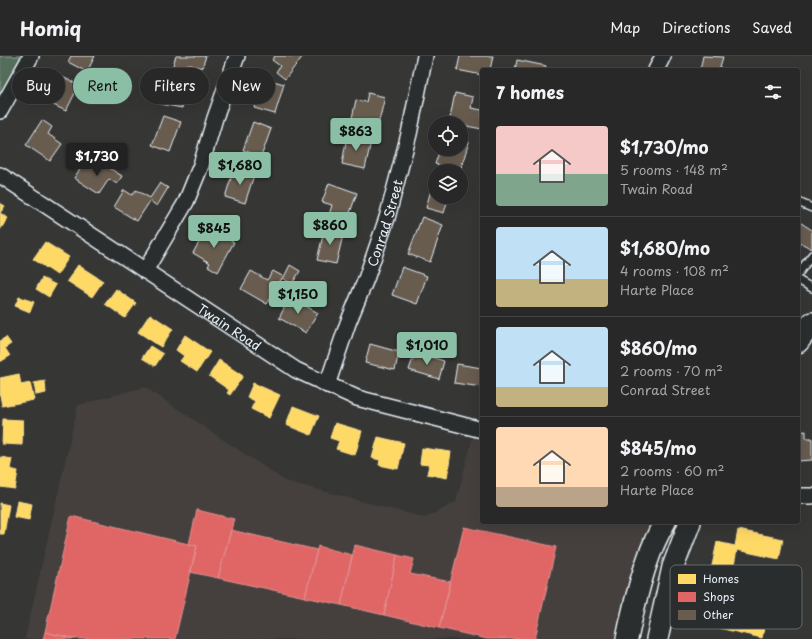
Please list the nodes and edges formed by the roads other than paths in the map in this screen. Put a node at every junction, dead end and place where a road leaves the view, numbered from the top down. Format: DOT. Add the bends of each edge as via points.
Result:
graph roads {
  1 [pos="31,56"];
  2 [pos="237,56"];
  3 [pos="425,56"];
  4 [pos="0,111"];
  5 [pos="0,175"];
  6 [pos="800,203"];
  7 [pos="812,208"];
  8 [pos="812,255"];
  9 [pos="145,270"];
  10 [pos="800,271"];
  11 [pos="800,281"];
  12 [pos="812,288"];
  13 [pos="812,322"];
  14 [pos="800,339"];
  15 [pos="327,385"];
  16 [pos="480,429"];
  17 [pos="800,496"];
  18 [pos="812,496"];
  19 [pos="664,524"];
  20 [pos="689,524"];
  21 [pos="674,565"];
  22 [pos="670,580"];
  23 [pos="627,639"];
  24 [pos="657,639"];
  1 -- 4 [label="street"];
  2 -- 9 [label="street" via="186,202"];
  3 -- 15 [label="street, Conrad Street" via="409,134 387,218"];
  5 -- 9 [label="street, Twain Road"];
  6 -- 7 [label="lane"];
  8 -- 10 [label="lane"];
  9 -- 15 [label="street, Twain Road" via="296,370"];
  11 -- 12 [label="lane"];
  13 -- 14 [label="main road"];
  15 -- 16 [label="street, Twain Road" via="357,398"];
  17 -- 18 [label="street"];
  19 -- 23 [label="main road" via="644,572"];
  20 -- 21 [label="main road"];
  22 -- 24 [label="main road"];
}
